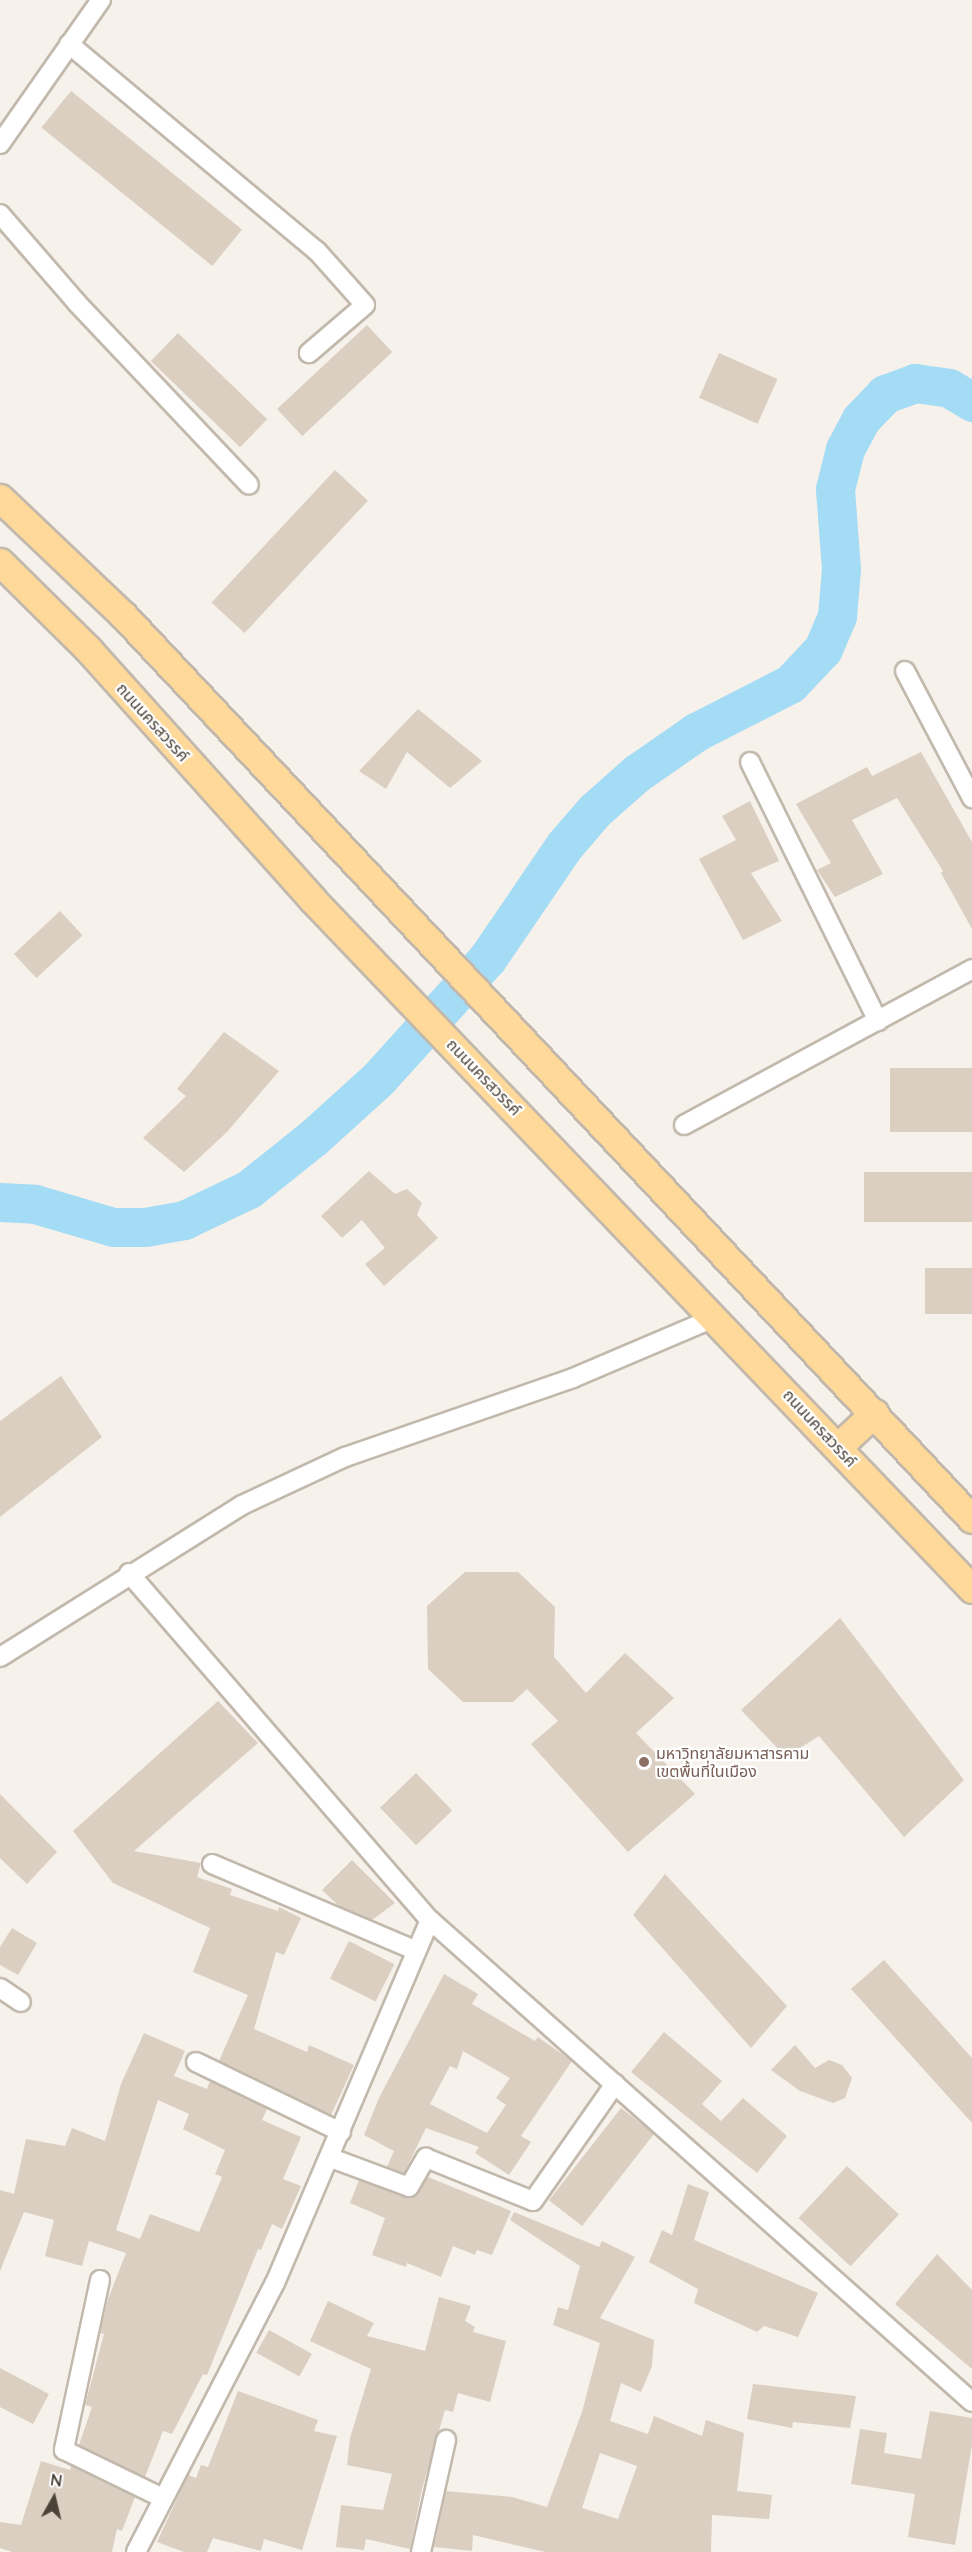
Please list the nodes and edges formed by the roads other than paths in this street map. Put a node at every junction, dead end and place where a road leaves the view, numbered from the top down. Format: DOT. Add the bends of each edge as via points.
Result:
graph roads {
  1 [pos="101,0"];
  2 [pos="69,44"];
  3 [pos="0,144"];
  4 [pos="0,214"];
  5 [pos="309,352"];
  6 [pos="249,485"];
  7 [pos="0,498"];
  8 [pos="0,562"];
  9 [pos="905,671"];
  10 [pos="750,762"];
  11 [pos="972,798"];
  12 [pos="972,969"];
  13 [pos="878,1021"];
  14 [pos="684,1125"];
  15 [pos="716,1317"];
  16 [pos="874,1413"];
  17 [pos="838,1447"];
  18 [pos="972,1519"];
  19 [pos="129,1573"];
  20 [pos="972,1589"];
  21 [pos="0,1657"];
  22 [pos="212,1864"];
  23 [pos="430,1920"];
  24 [pos="414,1950"];
  25 [pos="0,1988"];
  26 [pos="21,2002"];
  27 [pos="196,2062"];
  28 [pos="615,2084"];
  29 [pos="341,2132"];
  30 [pos="331,2158"];
  31 [pos="100,2280"];
  32 [pos="972,2402"];
  33 [pos="446,2440"];
  34 [pos="163,2498"];
  35 [pos="136,2552"];
  36 [pos="421,2552"];
  1 -- 2 [label="street"];
  2 -- 3 [label="street"];
  2 -- 5 [label="street" via="317,251 365,305"];
  4 -- 6 [label="street" via="77,303"];
  7 -- 16 [label="main road" via="123,615"];
  8 -- 15 [label="main road, ถนนนครสวรรค์" via="88,649 312,899"];
  9 -- 11 [label="street"];
  10 -- 13 [label="street"];
  12 -- 13 [label="street"];
  13 -- 14 [label="street"];
  15 -- 17 [label="main road, ถนนนครสวรรค์"];
  15 -- 19 [label="street" via="573,1378 345,1457 242,1505"];
  16 -- 17 [label="main road"];
  16 -- 18 [label="main road"];
  17 -- 20 [label="main road, ถนนนครสวรรค์"];
  19 -- 21 [label="street"];
  19 -- 23 [label="street"];
  22 -- 24 [label="street"];
  23 -- 24 [label="street"];
  23 -- 28 [label="street"];
  24 -- 29 [label="street"];
  25 -- 26 [label="street"];
  27 -- 29 [label="street"];
  28 -- 30 [label="street" via="533,2201 426,2158 409,2187"];
  28 -- 32 [label="street"];
  29 -- 30 [label="street"];
  30 -- 34 [label="street" via="274,2283"];
  31 -- 34 [label="street" via="64,2450"];
  33 -- 36 [label="street"];
  34 -- 35 [label="street"];
}
